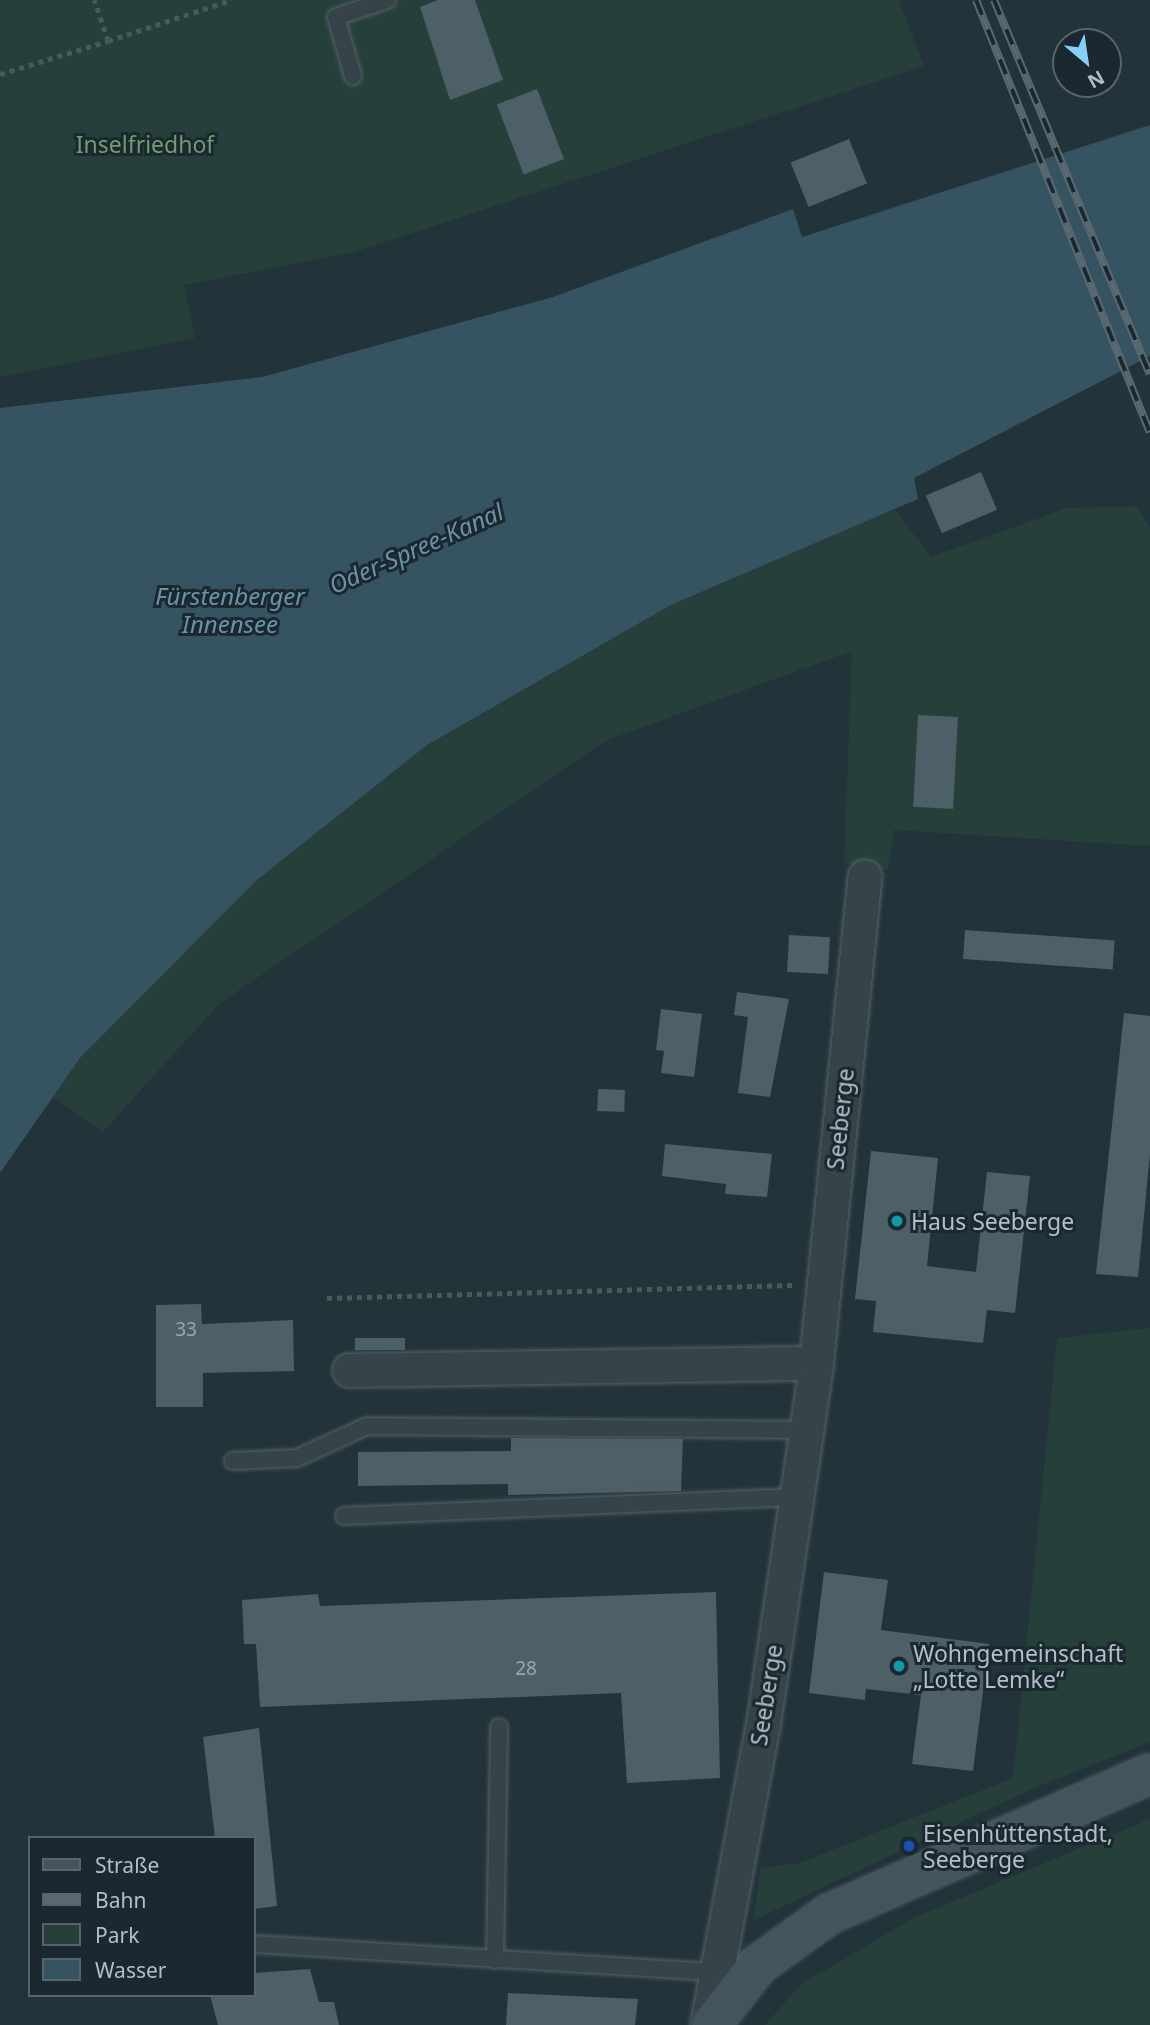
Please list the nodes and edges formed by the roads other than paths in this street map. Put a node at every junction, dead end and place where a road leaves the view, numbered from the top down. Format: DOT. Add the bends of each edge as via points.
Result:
graph roads {
  1 [pos="387,0"];
  2 [pos="353,76"];
  3 [pos="865,876"];
  4 [pos="816,1363"];
  5 [pos="349,1370"];
  6 [pos="805,1430"];
  7 [pos="233,1461"];
  8 [pos="796,1497"];
  9 [pos="344,1516"];
  10 [pos="499,1727"];
  11 [pos="1150,1774"];
  12 [pos="256,1944"];
  13 [pos="495,1960"];
  14 [pos="716,1972"];
  15 [pos="709,2025"];
  1 -- 2 [label="lane" via="336,17"];
  3 -- 4 [label="street, Seeberge"];
  4 -- 5 [label="street"];
  4 -- 6 [label="street, Seeberge"];
  6 -- 7 [label="lane" via="367,1426 297,1458"];
  6 -- 8 [label="street, Seeberge"];
  8 -- 9 [label="lane"];
  8 -- 14 [label="street, Seeberge" via="763,1724"];
  10 -- 13 [label="lane"];
  11 -- 15 [label="main road" via="829,1914 758,1965"];
  12 -- 13 [label="lane"];
  13 -- 14 [label="lane"];
  14 -- 15 [label="street, Seeberge"];
}
